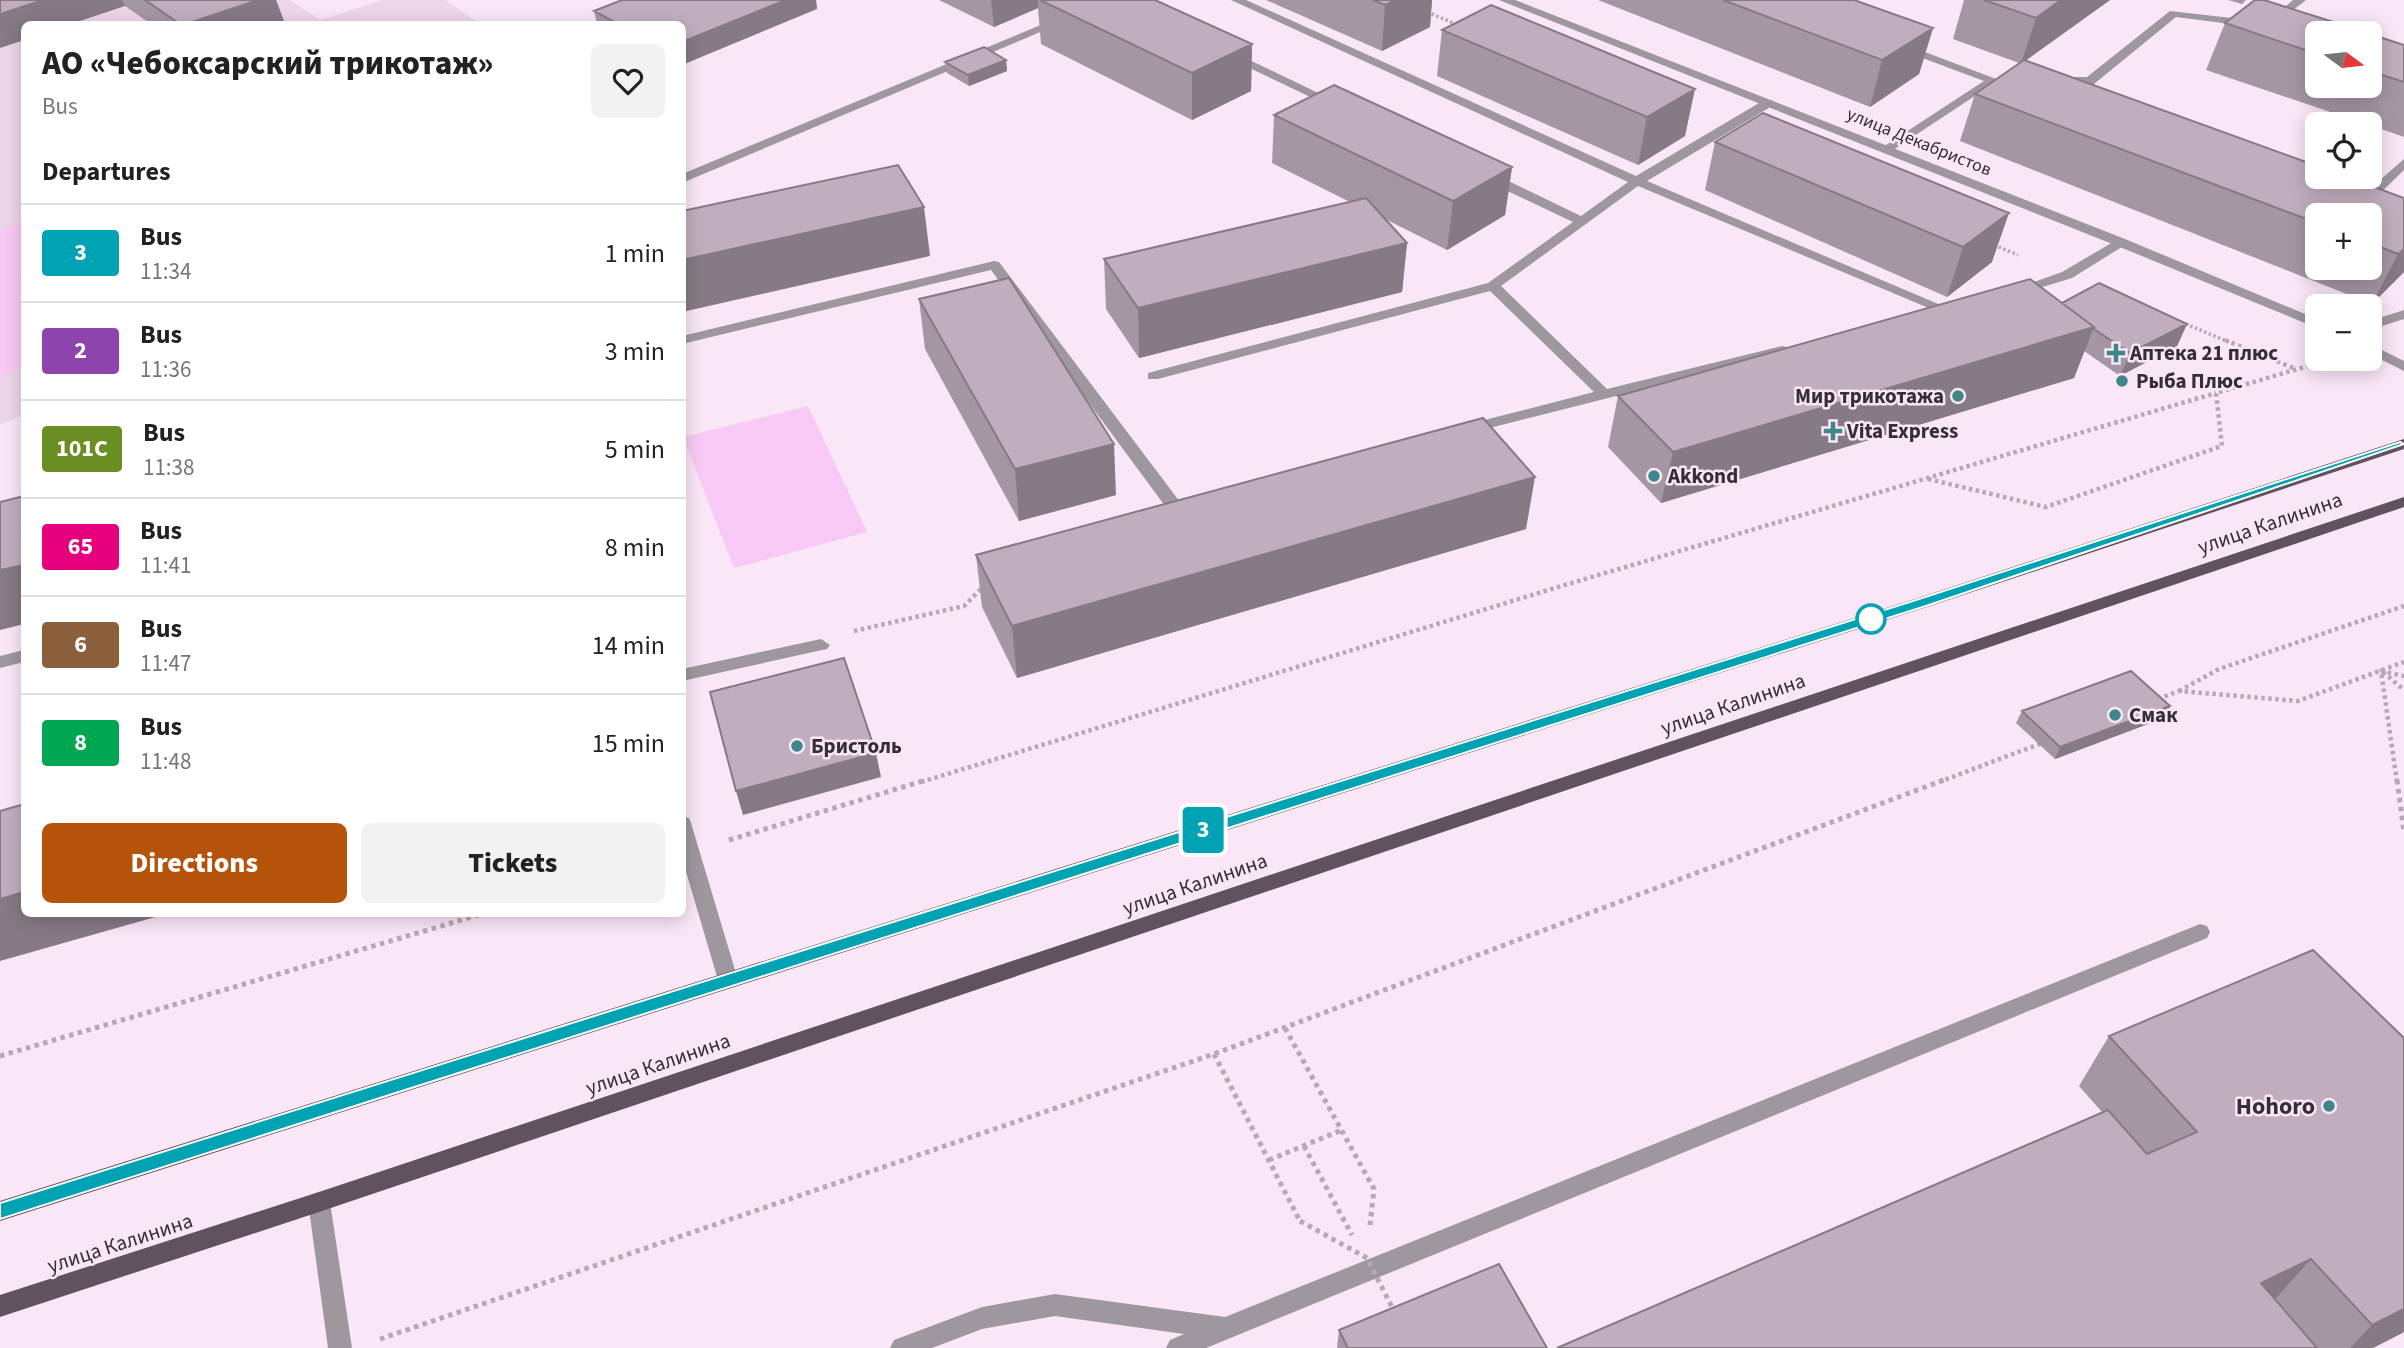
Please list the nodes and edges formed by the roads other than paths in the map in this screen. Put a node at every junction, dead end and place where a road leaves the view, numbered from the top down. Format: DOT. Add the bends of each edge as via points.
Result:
graph roads {
  1 [pos="1237,0"];
  2 [pos="1505,0"];
  3 [pos="2300,0"];
  4 [pos="1067,16"];
  5 [pos="1889,42"];
  6 [pos="1212,46"];
  7 [pos="1993,80"];
  8 [pos="2048,80"];
  9 [pos="2006,82"];
  10 [pos="1768,103"];
  11 [pos="1348,110"];
  12 [pos="1887,150"];
  13 [pos="2404,163"];
  14 [pos="1471,168"];
  15 [pos="686,177"];
  16 [pos="1637,181"];
  17 [pos="2362,203"];
  18 [pos="1583,220"];
  19 [pos="2120,242"];
  20 [pos="1493,286"];
  21 [pos="2001,295"];
  22 [pos="2404,314"];
  23 [pos="1921,317"];
  24 [pos="2305,319"];
  25 [pos="2382,322"];
  26 [pos="686,339"];
  27 [pos="1802,346"];
  28 [pos="2382,355"];
  29 [pos="2404,367"];
  30 [pos="1153,376"];
  31 [pos="1603,393"];
  32 [pos="1456,432"];
  33 [pos="2404,444"];
  34 [pos="2404,502"];
  35 [pos="1174,506"];
  36 [pos="821,645"];
  37 [pos="21,657"];
  38 [pos="0,662"];
  39 [pos="686,674"];
  40 [pos="686,836"];
  41 [pos="2200,932"];
  42 [pos="728,980"];
  43 [pos="320,1202"];
  44 [pos="0,1211"];
  45 [pos="0,1306"];
  46 [pos="1225,1328"];
  47 [pos="340,1348"];
  48 [pos="902,1348"];
  49 [pos="1178,1348"];
  1 -- 16 [label="street"];
  2 -- 10 [label="street, улица Декабристов"];
  3 -- 8 [label="street" via="2275,28 2174,13 2090,81"];
  4 -- 15 [label="street"];
  5 -- 7 [label="street"];
  6 -- 11 [label="street"];
  7 -- 9 [label="street"];
  7 -- 12 [label="street"];
  10 -- 12 [label="street, улица Декабристов"];
  10 -- 16 [label="street"];
  12 -- 19 [label="street, улица Декабристов"];
  13 -- 17 [label="street"];
  14 -- 18 [label="street"];
  16 -- 18 [label="street"];
  16 -- 23 [label="street" via="1954,309"];
  18 -- 20 [label="street"];
  19 -- 21 [label="street" via="2067,275"];
  19 -- 24 [label="street, улица Декабристов"];
  20 -- 30 [label="street"];
  20 -- 31 [label="street"];
  22 -- 25 [label="street"];
  26 -- 35 [label="street" via="993,265"];
  27 -- 31 [label="street"];
  28 -- 29 [label="street"];
  31 -- 32 [label="street"];
  33 -- 42 [label="main road, улица Калинина" via="1911,606"];
  34 -- 43 [label="main road, улица Калинина"];
  36 -- 39 [label="street"];
  37 -- 38 [label="street"];
  40 -- 42 [label="street"];
  41 -- 46 [label="street"];
  42 -- 44 [label="main road, улица Калинина"];
  43 -- 45 [label="main road, улица Калинина"];
  43 -- 47 [label="street"];
  46 -- 48 [label="street" via="1055,1305 982,1318"];
  46 -- 49 [label="street"];
}
